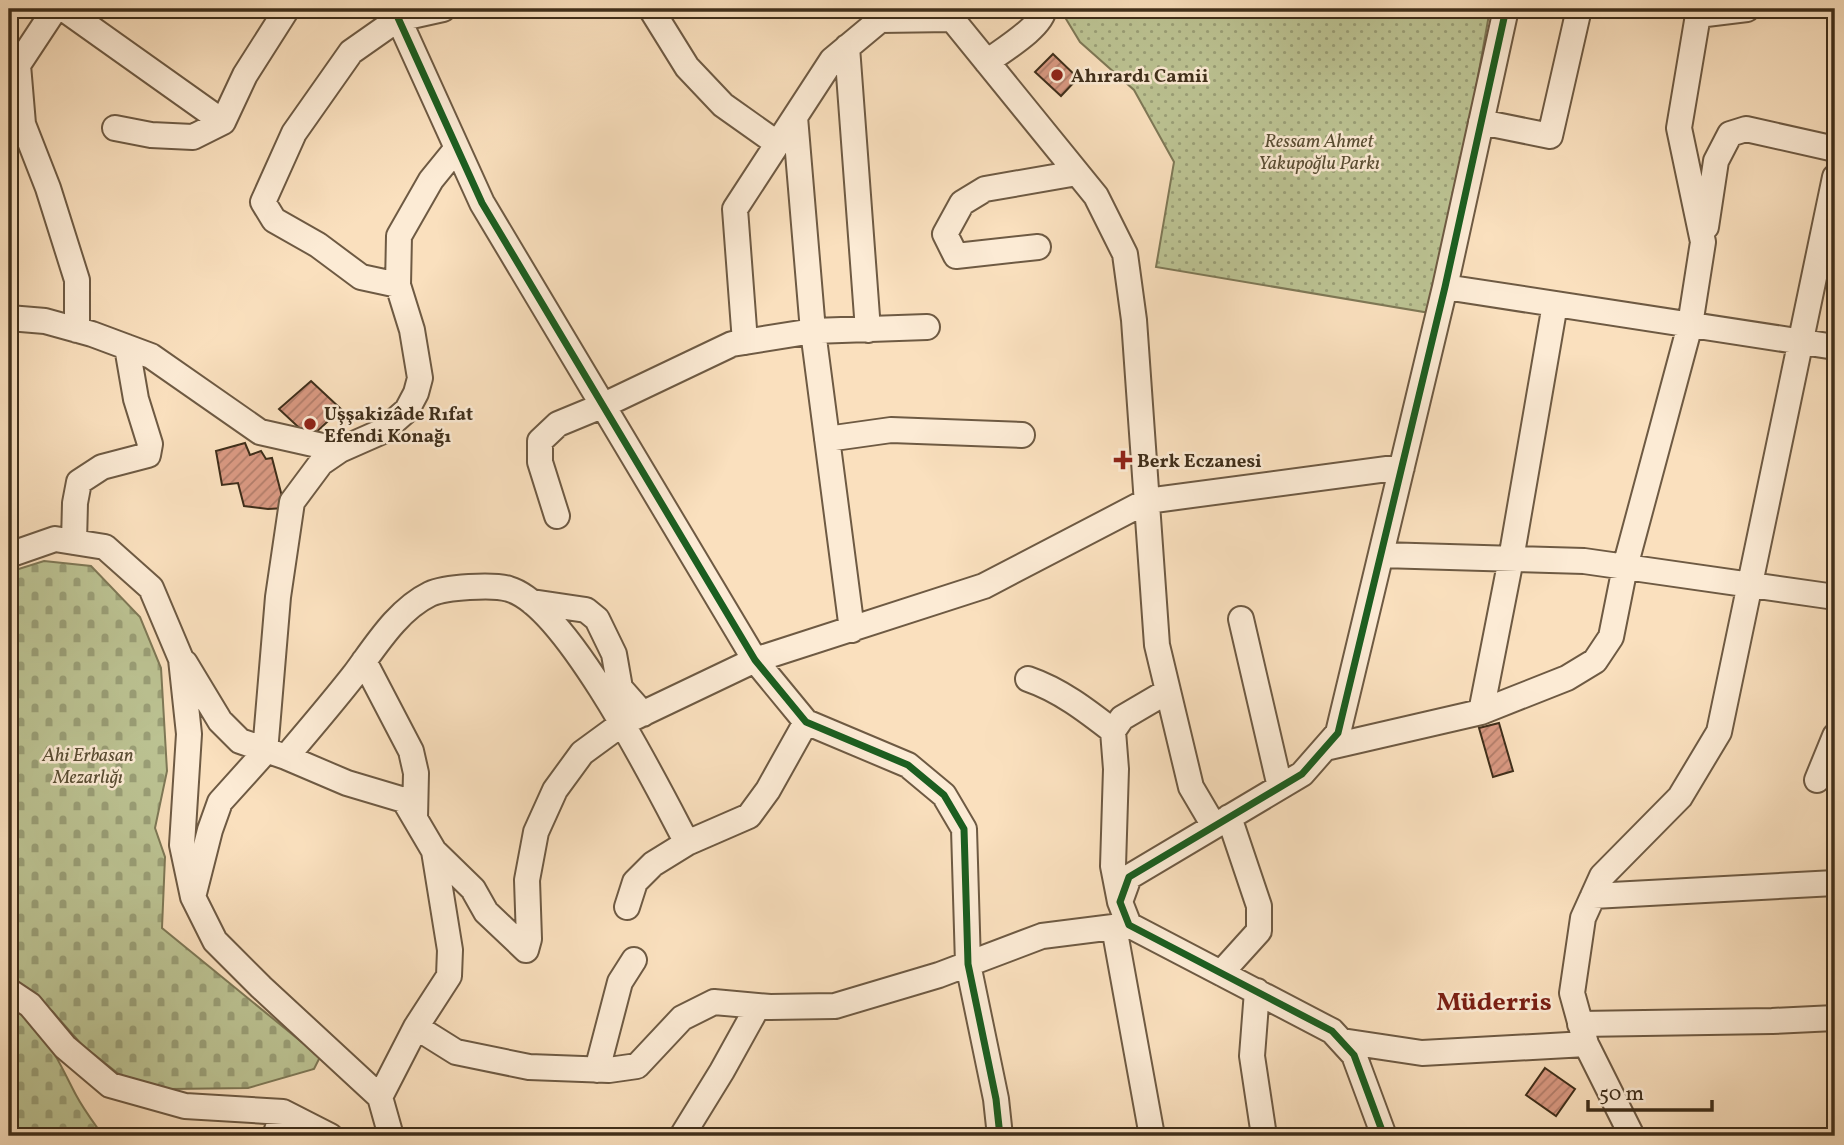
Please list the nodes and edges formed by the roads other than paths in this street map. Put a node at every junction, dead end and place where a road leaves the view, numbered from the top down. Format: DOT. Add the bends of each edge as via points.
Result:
graph roads {
  1 [pos="55,9"];
  2 [pos="64,9"];
  3 [pos="287,9"];
  4 [pos="443,9"];
  5 [pos="651,9"];
  6 [pos="1044,9"];
  7 [pos="1506,9"];
  8 [pos="1579,9"];
  9 [pos="1747,9"];
  10 [pos="1698,12"];
  11 [pos="396,14"];
  12 [pos="948,14"];
  13 [pos="847,47"];
  14 [pos="987,62"];
  15 [pos="13,64"];
  16 [pos="795,117"];
  17 [pos="223,122"];
  18 [pos="1482,122"];
  19 [pos="115,128"];
  20 [pos="778,144"];
  21 [pos="457,148"];
  22 [pos="1835,149"];
  23 [pos="1077,173"];
  24 [pos="1835,177"];
  25 [pos="1703,242"];
  26 [pos="1038,247"];
  27 [pos="398,285"];
  28 [pos="1445,287"];
  29 [pos="1555,304"];
  30 [pos="9,318"];
  31 [pos="1690,325"];
  32 [pos="927,327"];
  33 [pos="77,330"];
  34 [pos="868,330"];
  35 [pos="813,331"];
  36 [pos="1801,341"];
  37 [pos="745,342"];
  38 [pos="1835,347"];
  39 [pos="127,348"];
  40 [pos="604,405"];
  41 [pos="1022,435"];
  42 [pos="827,439"];
  43 [pos="340,450"];
  44 [pos="1402,467"];
  45 [pos="1147,501"];
  46 [pos="557,516"];
  47 [pos="74,542"];
  48 [pos="9,555"];
  49 [pos="1381,555"];
  50 [pos="1511,559"];
  51 [pos="1625,567"];
  52 [pos="1750,585"];
  53 [pos="1835,597"];
  54 [pos="532,602"];
  55 [pos="1241,619"];
  56 [pos="852,630"];
  57 [pos="181,656"];
  58 [pos="755,660"];
  59 [pos="364,661"];
  60 [pos="1028,679"];
  61 [pos="1168,691"];
  62 [pos="1481,712"];
  63 [pos="633,719"];
  64 [pos="806,722"];
  65 [pos="1112,731"];
  66 [pos="1835,736"];
  67 [pos="1325,748"];
  68 [pos="276,754"];
  69 [pos="1817,780"];
  70 [pos="1280,787"];
  71 [pos="415,818"];
  72 [pos="1222,822"];
  73 [pos="687,843"];
  74 [pos="434,851"];
  75 [pos="1835,883"];
  76 [pos="1592,896"];
  77 [pos="193,897"];
  78 [pos="626,907"];
  79 [pos="1121,918"];
  80 [pos="634,960"];
  81 [pos="968,964"];
  82 [pos="1221,973"];
  83 [pos="9,991"];
  84 [pos="1257,991"];
  85 [pos="758,1006"];
  86 [pos="1835,1018"];
  87 [pos="416,1027"];
  88 [pos="1583,1034"];
  89 [pos="1342,1041"];
  90 [pos="597,1070"];
  91 [pos="380,1097"];
  92 [pos="283,1112"];
  93 [pos="275,1136"];
  94 [pos="330,1136"];
  95 [pos="391,1136"];
  96 [pos="682,1136"];
  97 [pos="1000,1136"];
  98 [pos="1152,1136"];
  99 [pos="1264,1136"];
  100 [pos="1384,1136"];
  101 [pos="1632,1136"];
  1 -- 15 [label="street"];
  2 -- 17 [label="street"];
  3 -- 17 [label="street" via="245,75"];
  4 -- 11 [label="street"];
  5 -- 20 [label="street" via="687,67 723,105"];
  6 -- 14 [label="street" via="1036,25"];
  7 -- 18 [label="street"];
  8 -- 18 [label="street" via="1550,136"];
  9 -- 10 [label="street"];
  10 -- 25 [label="street" via="1679,128"];
  11 -- 21 [label="street"];
  11 -- 27 [label="street" via="351,52 295,134 263,202 274,220 361,277"];
  12 -- 13 [label="street" via="880,20"];
  12 -- 14 [label="street"];
  13 -- 16 [label="street" via="832,60"];
  13 -- 34 [label="street"];
  14 -- 23 [label="street"];
  15 -- 33 [label="street" via="23,124 77,280"];
  16 -- 20 [label="street"];
  16 -- 35 [label="street"];
  17 -- 19 [label="street" via="193,137"];
  18 -- 28 [label="street"];
  20 -- 37 [label="street" via="735,209"];
  21 -- 27 [label="street" via="431,180 399,236"];
  21 -- 40 [label="street" via="482,203"];
  22 -- 25 [label="street" via="1746,129 1730,134 1716,161"];
  23 -- 26 [label="street" via="985,189 962,203 944,234 956,256"];
  23 -- 45 [label="street" via="1096,196 1125,254"];
  24 -- 36 [label="street"];
  25 -- 31 [label="street"];
  27 -- 43 [label="street" via="420,378 416,393 407,410 383,431"];
  28 -- 29 [label="street"];
  28 -- 44 [label="street"];
  29 -- 31 [label="street"];
  29 -- 50 [label="street"];
  30 -- 33 [label="street"];
  31 -- 36 [label="street"];
  31 -- 51 [label="street"];
  32 -- 34 [label="street"];
  33 -- 39 [label="street"];
  34 -- 35 [label="street"];
  35 -- 37 [label="street"];
  35 -- 42 [label="street"];
  36 -- 38 [label="street"];
  36 -- 52 [label="street"];
  37 -- 40 [label="street"];
  39 -- 43 [label="street" via="150,356 260,432"];
  39 -- 47 [label="street" via="150,444 148,455 102,467 79,482"];
  40 -- 46 [label="street" via="558,424 540,441 540,461"];
  40 -- 58 [label="street"];
  41 -- 42 [label="street" via="891,430"];
  42 -- 56 [label="street"];
  43 -- 68 [label="street" via="321,463 292,502 278,597"];
  44 -- 45 [label="street"];
  44 -- 49 [label="street"];
  45 -- 56 [label="street" via="984,586"];
  45 -- 61 [label="street" via="1157,645"];
  47 -- 48 [label="street" via="54,539"];
  47 -- 57 [label="street" via="105,547 151,588"];
  49 -- 50 [label="street"];
  49 -- 67 [label="street" via="1338,733"];
  50 -- 51 [label="street"];
  50 -- 62 [label="street"];
  51 -- 52 [label="street"];
  51 -- 62 [label="street" via="1611,637 1595,661 1567,678"];
  52 -- 53 [label="street"];
  52 -- 76 [label="street" via="1719,732 1680,797 1602,876"];
  54 -- 59 [label="street" via="510,589 467,587 430,594 396,619"];
  54 -- 63 [label="street"];
  54 -- 63 [label="street" via="586,610 597,619 614,654 620,688"];
  55 -- 70 [label="street"];
  56 -- 58 [label="street"];
  57 -- 68 [label="street" via="220,721 240,741"];
  57 -- 77 [label="street" via="189,734 182,845"];
  58 -- 63 [label="street"];
  58 -- 64 [label="street"];
  59 -- 68 [label="street"];
  59 -- 71 [label="street" via="411,751"];
  60 -- 65 [label="street" via="1045,685"];
  61 -- 65 [label="street" via="1122,718"];
  61 -- 72 [label="street" via="1191,787"];
  62 -- 67 [label="street"];
  63 -- 73 [label="street"];
  63 -- 74 [label="street" via="582,753 555,790 536,832 527,880 526,950"];
  64 -- 73 [label="street" via="749,816"];
  64 -- 81 [label="street" via="908,765 944,795 964,829"];
  65 -- 79 [label="street" via="1116,769 1113,866"];
  66 -- 69 [label="street"];
  67 -- 70 [label="street" via="1302,774"];
  68 -- 71 [label="street" via="404,800"];
  68 -- 77 [label="street" via="220,802"];
  70 -- 72 [label="street"];
  71 -- 74 [label="street"];
  72 -- 79 [label="street" via="1129,877"];
  72 -- 82 [label="street" via="1259,906 1259,932"];
  73 -- 78 [label="street" via="653,864 635,882"];
  74 -- 87 [label="street" via="450,950 449,976"];
  75 -- 76 [label="street"];
  76 -- 88 [label="street" via="1583,918 1572,993"];
  77 -- 91 [label="street" via="215,941"];
  79 -- 81 [label="street" via="1042,936"];
  79 -- 82 [label="street"];
  79 -- 98 [label="street"];
  80 -- 90 [label="street" via="620,982"];
  81 -- 85 [label="street" via="835,1006"];
  81 -- 97 [label="street"];
  82 -- 84 [label="street"];
  83 -- 92 [label="street" via="30,1005 65,1047 110,1085 185,1106"];
  84 -- 89 [label="street" via="1332,1031"];
  84 -- 99 [label="street" via="1252,1056"];
  85 -- 90 [label="street" via="714,1002 682,1018 637,1066"];
  85 -- 96 [label="street"];
  86 -- 88 [label="street"];
  87 -- 90 [label="street" via="456,1052 528,1068"];
  87 -- 91 [label="street"];
  88 -- 89 [label="street" via="1422,1053"];
  88 -- 101 [label="street"];
  89 -- 100 [label="street" via="1354,1055"];
  91 -- 95 [label="street"];
  92 -- 93 [label="street"];
  92 -- 94 [label="street"];
}
